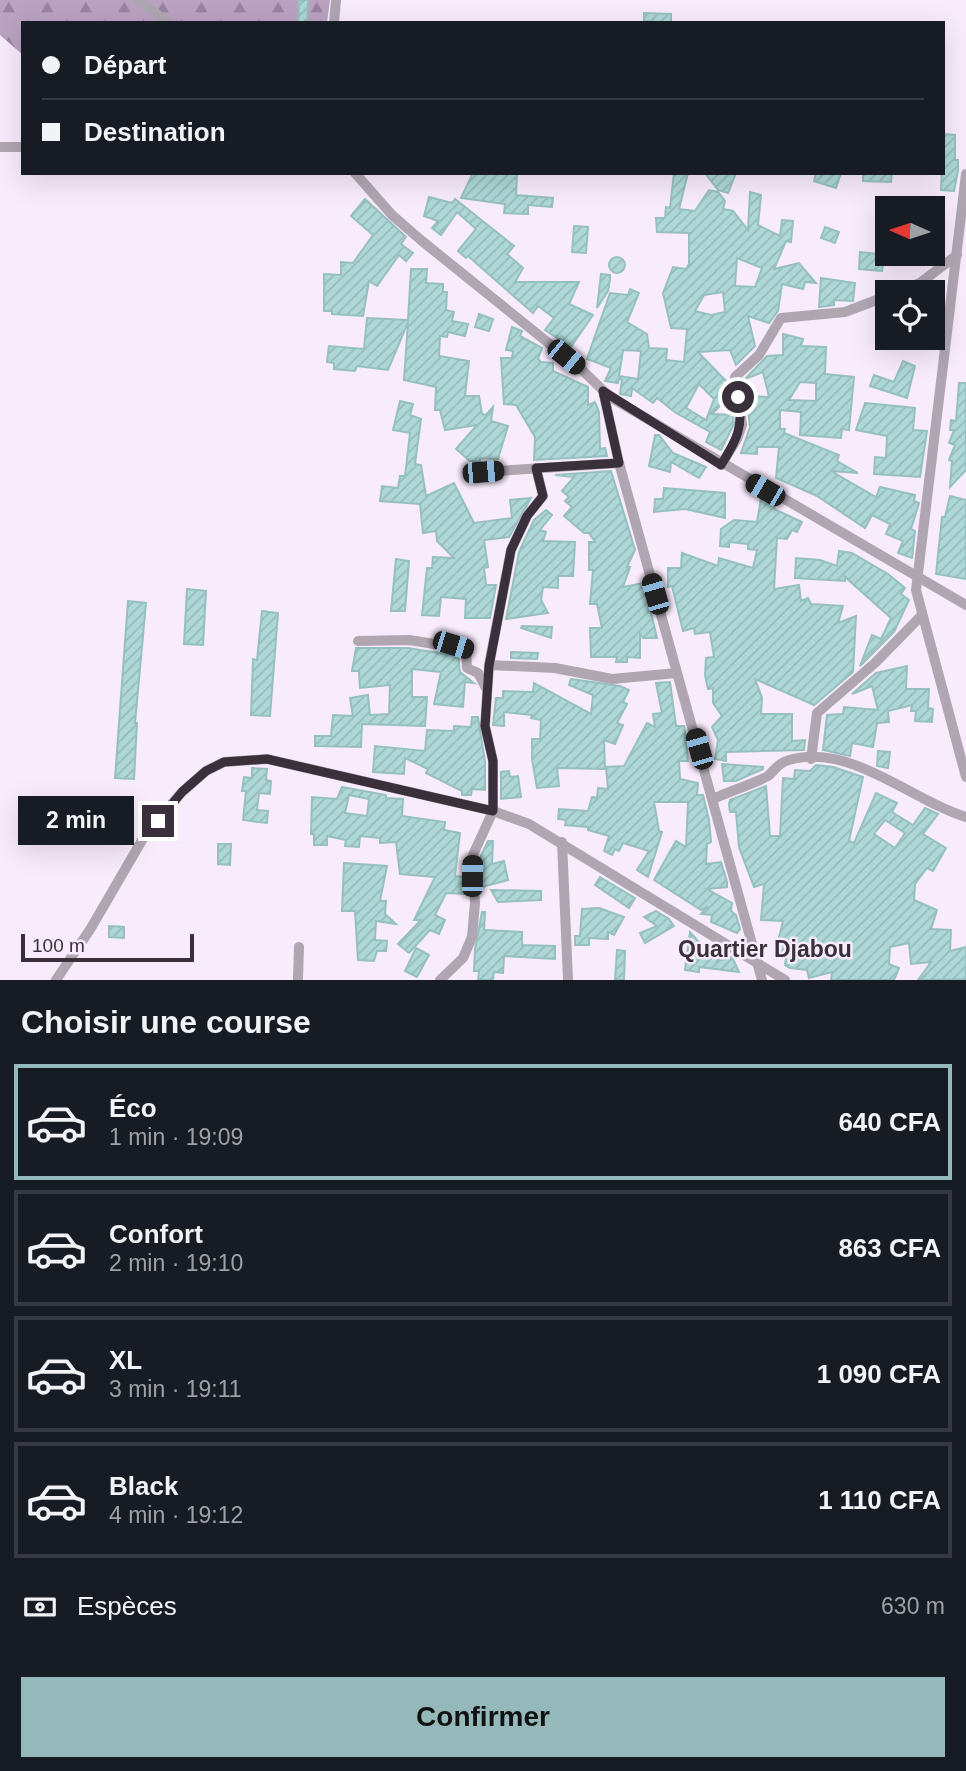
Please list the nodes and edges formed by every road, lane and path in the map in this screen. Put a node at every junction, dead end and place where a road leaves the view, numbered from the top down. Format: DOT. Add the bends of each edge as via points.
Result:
graph roads {
  1 [pos="138,0"];
  2 [pos="336,0"];
  3 [pos="166,21"];
  4 [pos="334,21"];
  5 [pos="0,147"];
  6 [pos="21,147"];
  7 [pos="966,174"];
  8 [pos="357,175"];
  9 [pos="957,255"];
  10 [pos="924,280"];
  11 [pos="875,301"];
  12 [pos="603,391"];
  13 [pos="619,463"];
  14 [pos="721,465"];
  15 [pos="536,468"];
  16 [pos="483,472"];
  17 [pos="918,578"];
  18 [pos="966,606"];
  19 [pos="921,616"];
  20 [pos="358,641"];
  21 [pos="489,666"];
  22 [pos="677,673"];
  23 [pos="486,688"];
  24 [pos="811,758"];
  25 [pos="966,777"];
  26 [pos="713,799"];
  27 [pos="493,811"];
  28 [pos="966,817"];
  29 [pos="562,842"];
  30 [pos="299,947"];
  31 [pos="759,963"];
  32 [pos="56,980"];
  33 [pos="298,980"];
  34 [pos="440,980"];
  35 [pos="568,980"];
  36 [pos="762,980"];
  37 [pos="785,980"];
  1 -- 3 [label="street"];
  2 -- 4 [label="street"];
  5 -- 6 [label="street"];
  7 -- 9 [label="street"];
  8 -- 12 [label="street" via="402,223"];
  9 -- 10 [label="street"];
  9 -- 17 [label="street"];
  11 -- 14 [label="street" via="845,313 787,317 776,323 759,355 735,377 741,425"];
  12 -- 13 [label="street"];
  12 -- 14 [label="street"];
  13 -- 15 [label="street"];
  13 -- 22 [label="street"];
  14 -- 17 [label="street"];
  15 -- 16 [label="street"];
  15 -- 21 [label="street" via="543,496 527,516 511,550"];
  17 -- 18 [label="street"];
  17 -- 19 [label="street"];
  19 -- 24 [label="street" via="817,712"];
  19 -- 25 [label="street"];
  20 -- 23 [label="street" via="409,640 466,649 467,667 478,673"];
  21 -- 22 [label="street" via="555,668 612,680"];
  21 -- 23 [label="street"];
  22 -- 26 [label="street"];
  23 -- 27 [label="street"];
  24 -- 26 [label="street" via="777,764 766,777"];
  24 -- 28 [label="street" via="841,762 893,779 940,808"];
  26 -- 31 [label="street"];
  27 -- 29 [label="street"];
  27 -- 32 [label="street" via="267,759 224,762 182,792 145,835"];
  27 -- 34 [label="street" via="472,857 475,903 468,951"];
  29 -- 31 [label="street"];
  29 -- 35 [label="street"];
  30 -- 33 [label="street"];
  31 -- 36 [label="street"];
  31 -- 37 [label="street"];
}
